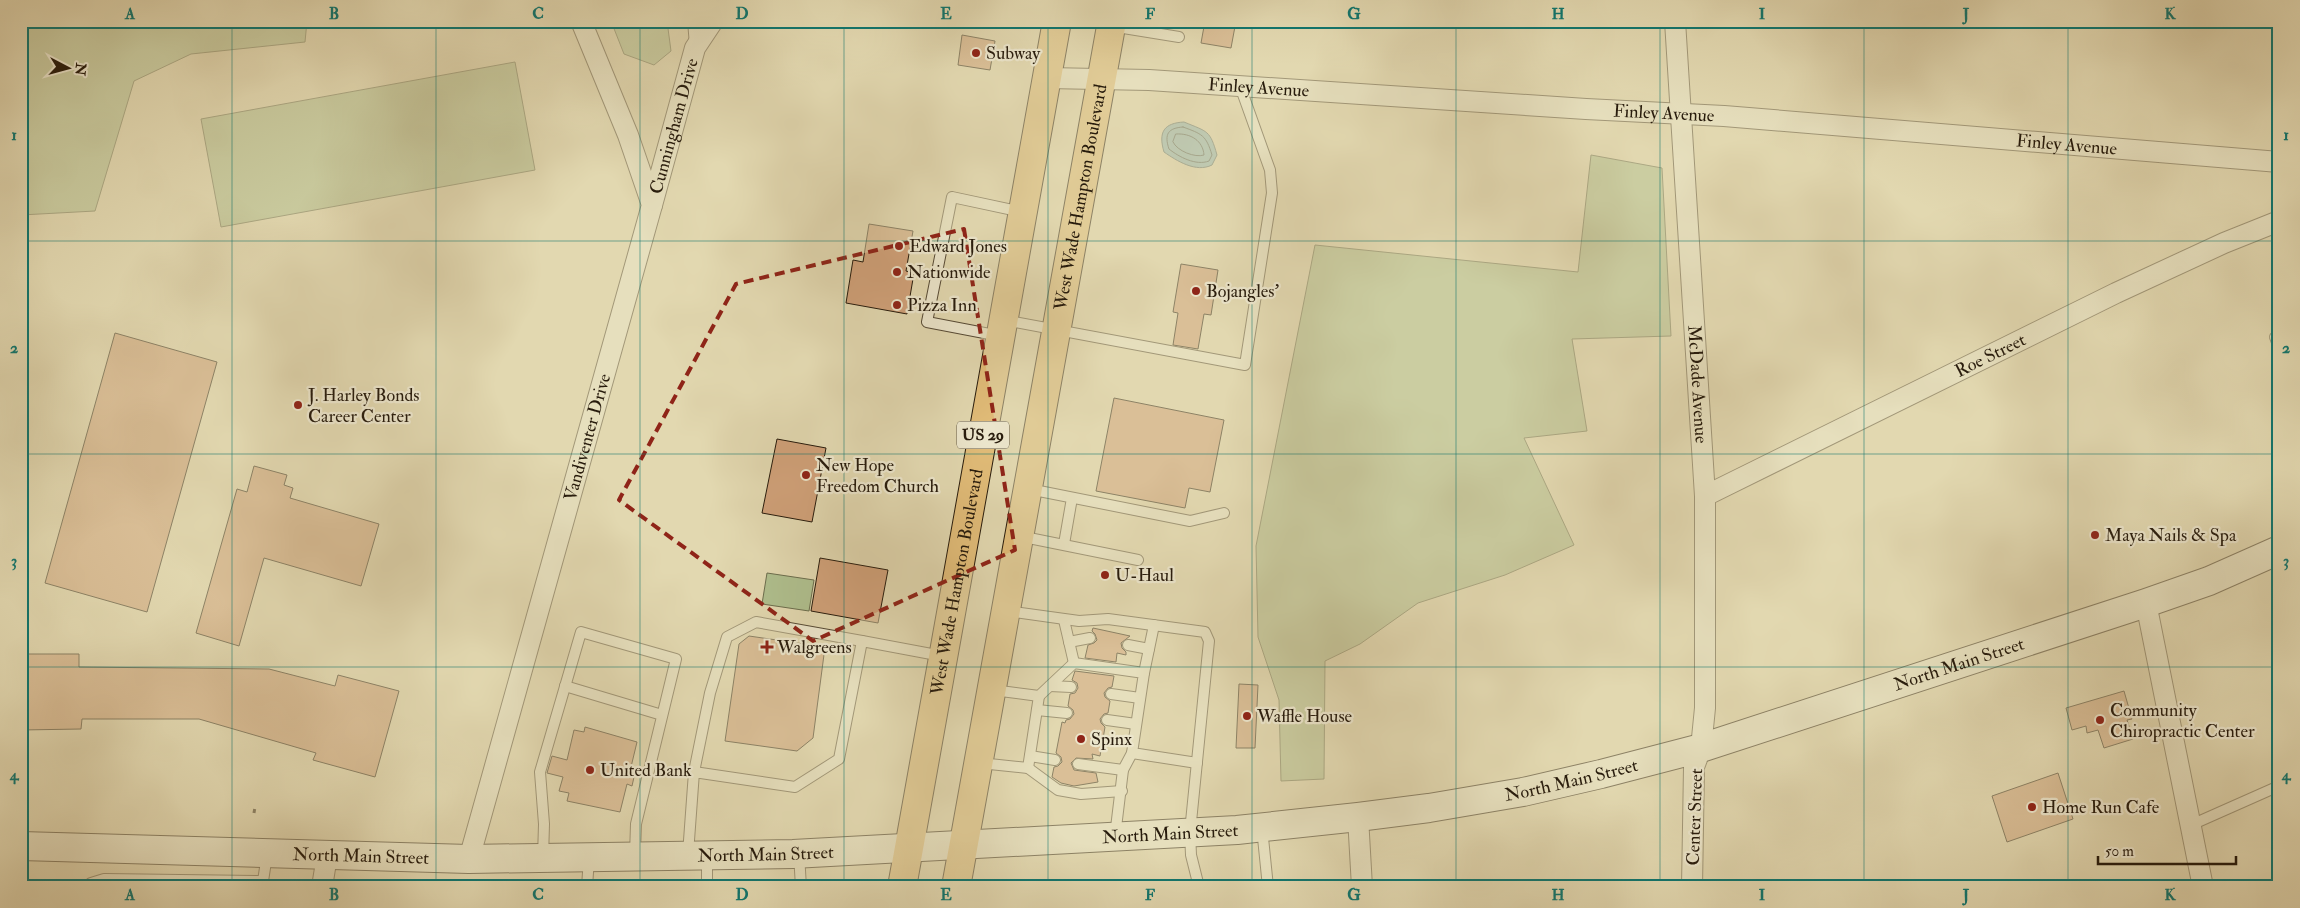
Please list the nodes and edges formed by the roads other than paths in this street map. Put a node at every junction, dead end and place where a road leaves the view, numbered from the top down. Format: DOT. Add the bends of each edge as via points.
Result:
graph roads {
  1 [pos="581,21"];
  2 [pos="693,21"];
  3 [pos="713,21"];
  4 [pos="1057,21"];
  5 [pos="1674,21"];
  6 [pos="1111,24"];
  7 [pos="1180,37"];
  8 [pos="695,48"];
  9 [pos="1047,78"];
  10 [pos="1101,79"];
  11 [pos="1240,86"];
  12 [pos="1680,114"];
  13 [pos="2279,162"];
  14 [pos="652,205"];
  15 [pos="1023,212"];
  16 [pos="2279,221"];
  17 [pos="1002,328"];
  18 [pos="1056,330"];
  19 [pos="2279,336"];
  20 [pos="2279,348"];
  21 [pos="1028,489"];
  22 [pos="1704,496"];
  23 [pos="1072,498"];
  24 [pos="1224,513"];
  25 [pos="1019,536"];
  26 [pos="1064,544"];
  27 [pos="2279,550"];
  28 [pos="1138,560"];
  29 [pos="2146,603"];
  30 [pos="1006,611"];
  31 [pos="1064,620"];
  32 [pos="1154,626"];
  33 [pos="1090,638"];
  34 [pos="862,640"];
  35 [pos="1069,642"];
  36 [pos="1128,645"];
  37 [pos="1149,649"];
  38 [pos="943,657"];
  39 [pos="1074,663"];
  40 [pos="1144,673"];
  41 [pos="565,686"];
  42 [pos="1050,686"];
  43 [pos="1071,688"];
  44 [pos="992,690"];
  45 [pos="1111,694"];
  46 [pos="1039,696"];
  47 [pos="1140,698"];
  48 [pos="1037,710"];
  49 [pos="1067,713"];
  50 [pos="662,714"];
  51 [pos="1107,720"];
  52 [pos="1136,724"];
  53 [pos="1701,748"];
  54 [pos="1132,752"];
  55 [pos="1030,756"];
  56 [pos="1055,760"];
  57 [pos="979,762"];
  58 [pos="1197,763"];
  59 [pos="1078,764"];
  60 [pos="1028,768"];
  61 [pos="1123,770"];
  62 [pos="694,772"];
  63 [pos="2279,786"];
  64 [pos="1122,791"];
  65 [pos="1358,817"];
  66 [pos="2191,825"];
  67 [pos="1262,827"];
  68 [pos="1190,832"];
  69 [pos="1115,837"];
  70 [pos="964,845"];
  71 [pos="21,846"];
  72 [pos="909,848"];
  73 [pos="267,854"];
  74 [pos="799,854"];
  75 [pos="697,855"];
  76 [pos="327,856"];
  77 [pos="635,856"];
  78 [pos="588,857"];
  79 [pos="543,858"];
  80 [pos="469,859"];
  81 [pos="263,884"];
  82 [pos="91,885"];
  83 [pos="322,887"];
  84 [pos="587,887"];
  85 [pos="707,887"];
  86 [pos="801,887"];
  87 [pos="902,887"];
  88 [pos="956,887"];
  89 [pos="1199,887"];
  90 [pos="1268,887"];
  91 [pos="1362,887"];
  92 [pos="1692,887"];
  93 [pos="2203,887"];
  1 -- 14 [label="street" via="628,135"];
  2 -- 8 [label="lane"];
  3 -- 8 [label="street, Cunningham Drive"];
  4 -- 9 [label="main road, West Wade Hampton Boulevard / US 29"];
  5 -- 12 [label="street, McDade Avenue"];
  6 -- 7 [label="lane"];
  6 -- 10 [label="main road, West Wade Hampton Boulevard / US 29"];
  8 -- 14 [label="street, Cunningham Drive"];
  9 -- 10 [label="street, Finley Avenue"];
  9 -- 15 [label="main road, West Wade Hampton Boulevard / US 29"];
  10 -- 11 [label="street, Finley Avenue"];
  10 -- 18 [label="main road, West Wade Hampton Boulevard / US 29"];
  11 -- 12 [label="street, Finley Avenue"];
  11 -- 18 [label="lane" via="1270,170 1272,193 1245,365"];
  12 -- 13 [label="street, Finley Avenue"];
  12 -- 22 [label="street, McDade Avenue"];
  14 -- 80 [label="street, Vandiventer Drive"];
  15 -- 17 [label="main road, West Wade Hampton Boulevard / US 29"];
  15 -- 17 [label="lane" via="952,198 926,322"];
  16 -- 22 [label="street, Roe Street" via="2116,293"];
  17 -- 18 [label="lane"];
  17 -- 38 [label="main road, West Wade Hampton Boulevard / US 29"];
  18 -- 21 [label="main road, West Wade Hampton Boulevard / US 29"];
  19 -- 20 [label="lane" via="2275,337"];
  21 -- 23 [label="lane"];
  21 -- 25 [label="main road, West Wade Hampton Boulevard / US 29"];
  22 -- 53 [label="street, McDade Avenue" via="1705,708"];
  23 -- 24 [label="lane" via="1190,521"];
  23 -- 26 [label="lane"];
  25 -- 26 [label="lane"];
  25 -- 30 [label="main road, West Wade Hampton Boulevard / US 29"];
  26 -- 28 [label="lane"];
  27 -- 29 [label="main road, North Main Street" via="2209,581"];
  29 -- 53 [label="main road, North Main Street"];
  29 -- 66 [label="street"];
  30 -- 31 [label="lane"];
  30 -- 44 [label="main road, West Wade Hampton Boulevard / US 29"];
  31 -- 32 [label="lane" via="1108,619"];
  31 -- 35 [label="lane"];
  32 -- 37 [label="lane"];
  32 -- 58 [label="lane" via="1205,632 1209,641"];
  33 -- 35 [label="lane"];
  34 -- 38 [label="lane"];
  34 -- 62 [label="lane" via="839,759 795,787"];
  34 -- 62 [label="lane" via="756,622 727,637 710,692"];
  35 -- 39 [label="lane"];
  36 -- 37 [label="lane"];
  37 -- 40 [label="lane"];
  38 -- 72 [label="main road, West Wade Hampton Boulevard / US 29"];
  39 -- 40 [label="lane"];
  39 -- 42 [label="lane"];
  40 -- 47 [label="lane"];
  41 -- 50 [label="lane"];
  41 -- 50 [label="lane" via="581,632 676,659"];
  41 -- 79 [label="lane" via="540,772"];
  42 -- 43 [label="lane"];
  42 -- 46 [label="lane"];
  44 -- 46 [label="lane"];
  44 -- 57 [label="main road, West Wade Hampton Boulevard / US 29"];
  45 -- 47 [label="lane"];
  46 -- 48 [label="lane"];
  47 -- 52 [label="lane"];
  48 -- 49 [label="lane"];
  48 -- 55 [label="lane"];
  50 -- 77 [label="lane" via="636,824"];
  51 -- 52 [label="lane"];
  52 -- 54 [label="lane"];
  53 -- 65 [label="main road, North Main Street" via="1523,792"];
  53 -- 92 [label="street, Center Street" via="1694,767"];
  54 -- 58 [label="lane"];
  54 -- 61 [label="lane"];
  55 -- 56 [label="lane"];
  55 -- 60 [label="lane"];
  57 -- 60 [label="lane"];
  57 -- 70 [label="main road, West Wade Hampton Boulevard / US 29"];
  58 -- 68 [label="lane"];
  59 -- 61 [label="lane"];
  60 -- 64 [label="lane" via="1058,790 1081,794"];
  61 -- 64 [label="lane"];
  62 -- 75 [label="lane"];
  63 -- 66 [label="lane"];
  64 -- 69 [label="lane"];
  65 -- 67 [label="main road, North Main Street"];
  65 -- 91 [label="street"];
  66 -- 93 [label="street"];
  67 -- 68 [label="main road, North Main Street"];
  67 -- 90 [label="lane"];
  68 -- 69 [label="main road, North Main Street"];
  68 -- 89 [label="lane"];
  69 -- 70 [label="main road, North Main Street"];
  70 -- 72 [label="main road, North Main Street"];
  70 -- 88 [label="main road, US 29"];
  71 -- 73 [label="main road, North Main Street"];
  72 -- 74 [label="main road, North Main Street"];
  72 -- 87 [label="main road, US 29"];
  73 -- 76 [label="main road, North Main Street"];
  73 -- 81 [label="lane"];
  74 -- 75 [label="main road, North Main Street"];
  74 -- 86 [label="lane"];
  75 -- 77 [label="main road, North Main Street"];
  75 -- 85 [label="lane"];
  76 -- 80 [label="main road, North Main Street"];
  76 -- 83 [label="street"];
  77 -- 78 [label="main road, North Main Street"];
  78 -- 79 [label="main road, North Main Street"];
  78 -- 84 [label="lane"];
  79 -- 80 [label="main road, North Main Street"];
  81 -- 82 [label="lane" via="104,879"];
}
